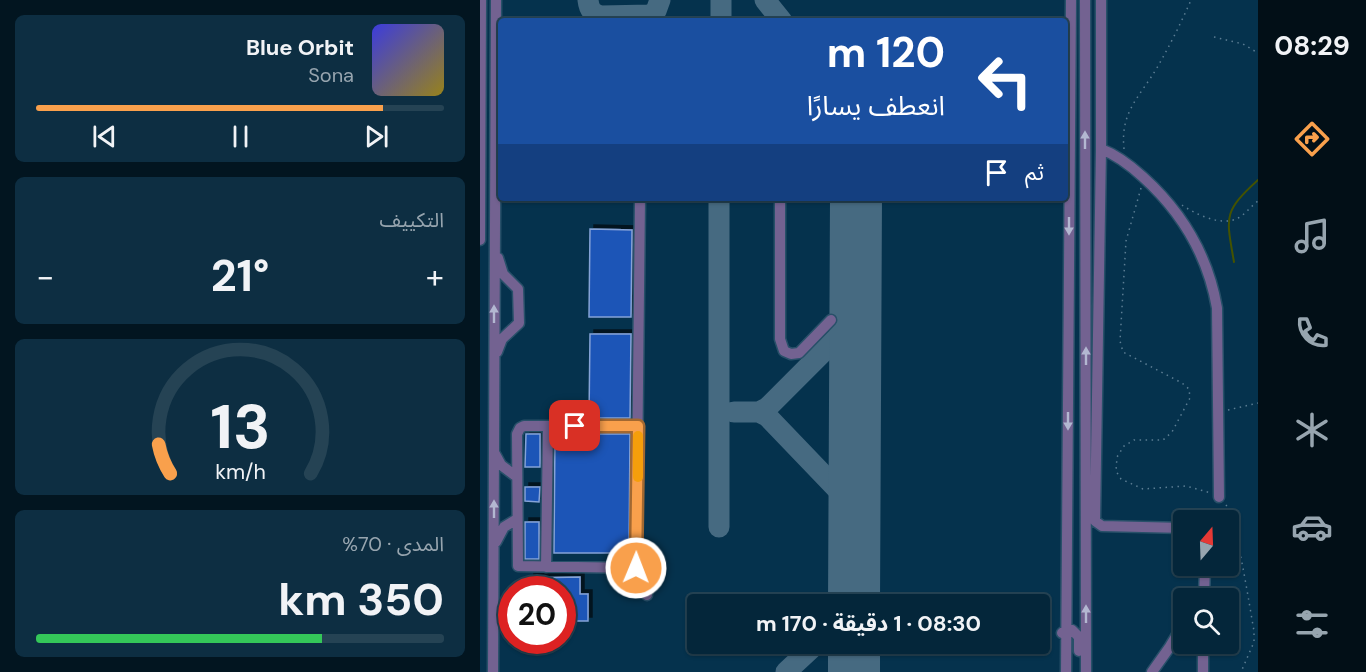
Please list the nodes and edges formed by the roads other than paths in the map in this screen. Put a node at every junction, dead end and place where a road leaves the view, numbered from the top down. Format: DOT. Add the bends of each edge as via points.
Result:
graph roads {
  1 [pos="481,0"];
  2 [pos="496,0"];
  3 [pos="1071,0"];
  4 [pos="1085,0"];
  5 [pos="1101,0"];
  6 [pos="498,56"];
  7 [pos="1101,149"];
  8 [pos="640,201"];
  9 [pos="780,201"];
  10 [pos="480,240"];
  11 [pos="495,243"];
  12 [pos="831,320"];
  13 [pos="494,364"];
  14 [pos="548,426"];
  15 [pos="638,426"];
  16 [pos="494,451"];
  17 [pos="517,477"];
  18 [pos="1220,497"];
  19 [pos="517,519"];
  20 [pos="1173,528"];
  21 [pos="494,548"];
  22 [pos="546,567"];
  23 [pos="636,568"];
  24 [pos="1205,576"];
  25 [pos="1205,584"];
  26 [pos="1203,588"];
  27 [pos="1205,588"];
  28 [pos="647,595"];
  29 [pos="1067,629"];
  30 [pos="1173,641"];
  31 [pos="1203,654"];
  32 [pos="496,672"];
  33 [pos="1065,672"];
  34 [pos="1079,672"];
  35 [pos="1086,672"];
  36 [pos="1152,672"];
  37 [pos="1203,672"];
  1 -- 10 [label="street"];
  2 -- 6 [label="street"];
  3 -- 29 [label="street, one-way"];
  35 -- 4 [label="street, one-way"];
  5 -- 7 [label="street"];
  6 -- 11 [label="street"];
  7 -- 18 [label="street" via="1144,178 1168,202 1183,221 1213,285"];
  7 -- 20 [label="street" via="1095,521 1102,526"];
  8 -- 15 [label="street"];
  9 -- 12 [label="street" via="780,339 784,351 799,353"];
  13 -- 11 [label="street, one-way"];
  11 -- 13 [label="street" via="501,271 519,289 519,321 502,339"];
  13 -- 16 [label="street"];
  14 -- 15 [label="street"];
  14 -- 17 [label="street" via="518,429"];
  14 -- 22 [label="street"];
  15 -- 23 [label="street"];
  16 -- 17 [label="street" via="501,465"];
  21 -- 16 [label="street, one-way"];
  17 -- 19 [label="street"];
  19 -- 21 [label="street" via="504,527"];
  19 -- 22 [label="street" via="518,566"];
  21 -- 32 [label="street"];
  22 -- 23 [label="street"];
  23 -- 28 [label="street" via="646,575"];
  24 -- 25 [label="street"];
  25 -- 26 [label="street"];
  25 -- 27 [label="street"];
  29 -- 33 [label="street"];
  29 -- 34 [label="street" via="1078,637"];
  30 -- 36 [label="street"];
  31 -- 37 [label="street"];
}
